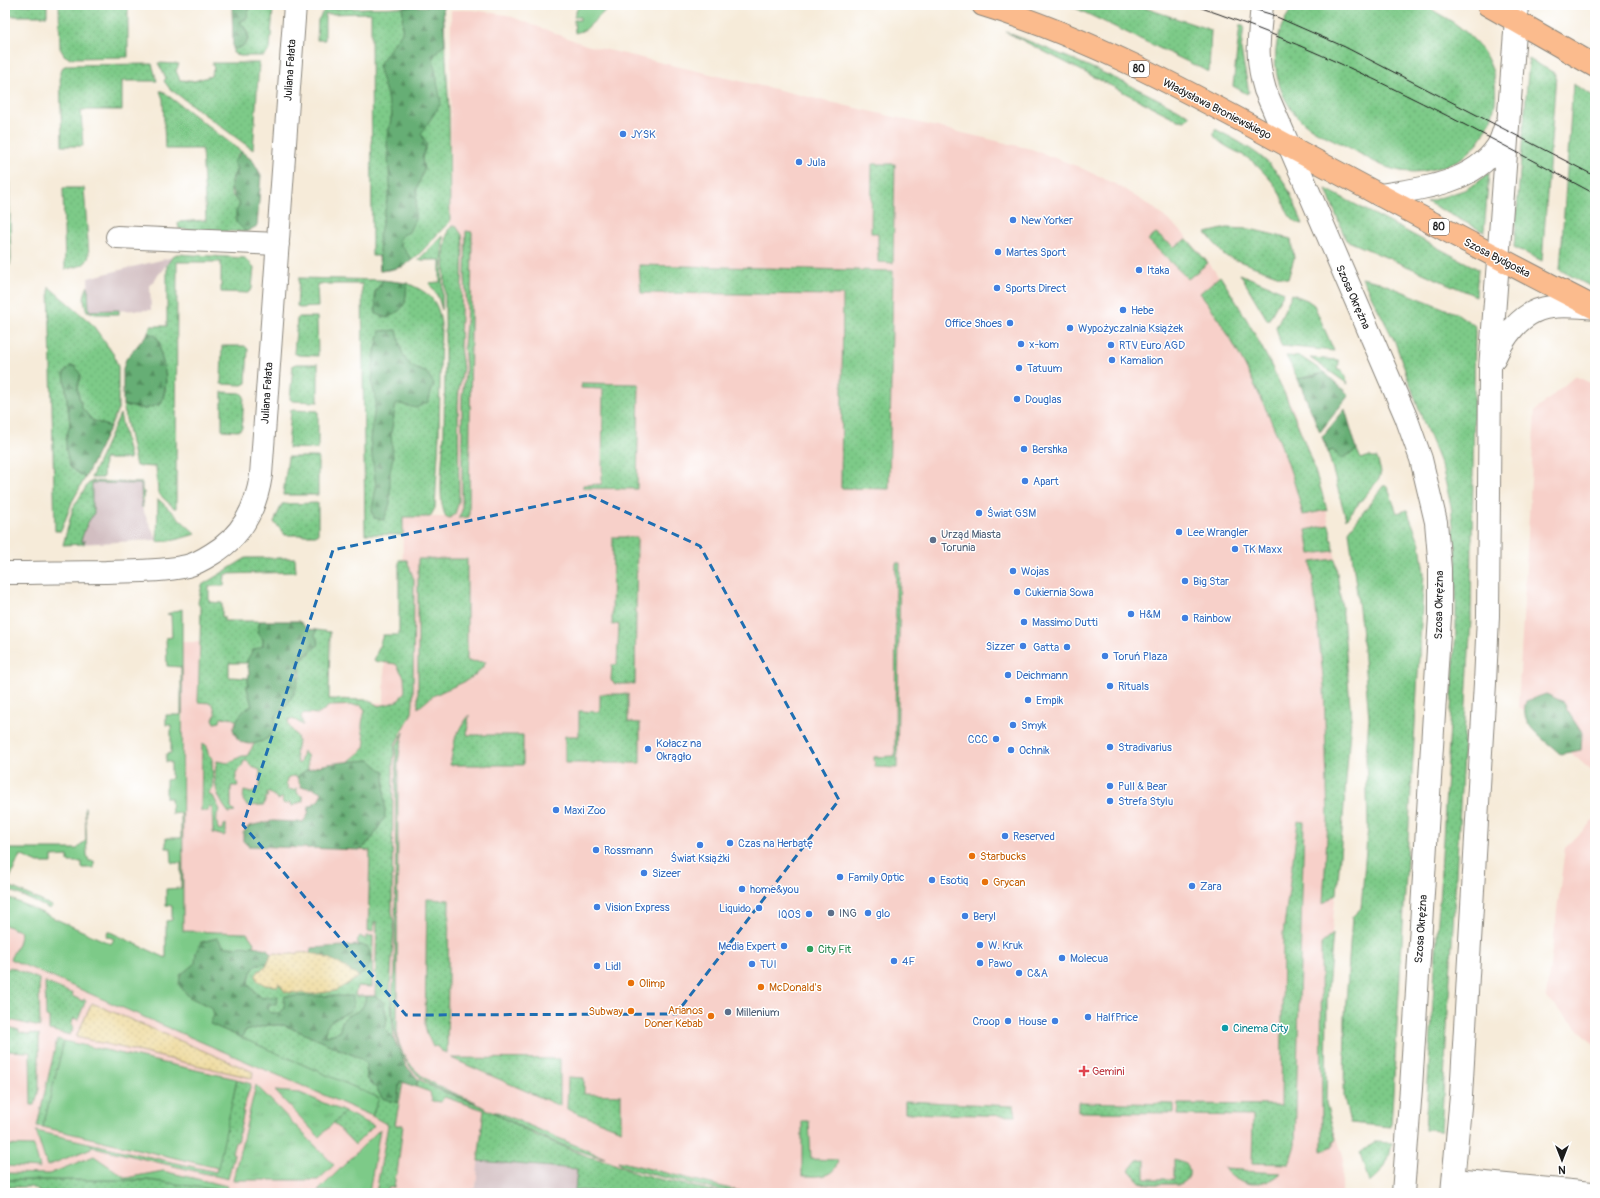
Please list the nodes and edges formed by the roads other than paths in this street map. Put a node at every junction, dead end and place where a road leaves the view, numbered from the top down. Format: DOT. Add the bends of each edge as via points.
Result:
graph roads {
  1 [pos="295,5"];
  2 [pos="983,5"];
  3 [pos="1262,5"];
  4 [pos="1276,5"];
  5 [pos="1488,5"];
  6 [pos="1517,13"];
  7 [pos="1257,51"];
  8 [pos="1595,66"];
  9 [pos="1511,112"];
  10 [pos="1288,146"];
  11 [pos="1379,195"];
  12 [pos="117,237"];
  13 [pos="278,244"];
  14 [pos="1498,259"];
  15 [pos="1595,308"];
  16 [pos="1490,369"];
  17 [pos="5,573"];
  18 [pos="1453,1186"];
  19 [pos="1402,1193"];
  20 [pos="1592,1193"];
  1 -- 13 [label="street, Juliana Fałata"];
  2 -- 10 [label="main road, Władysława Broniewskiego / 80" via="1025,18 1103,51"];
  3 -- 7 [label="street, Szosa Okrężna"];
  4 -- 7 [label="street, Szosa Okrężna" via="1270,14"];
  5 -- 6 [label="main road"];
  6 -- 8 [label="main road"];
  6 -- 9 [label="street"];
  7 -- 10 [label="street, Szosa Okrężna" via="1265,90"];
  9 -- 11 [label="street" via="1499,143 1485,161 1459,177 1422,188"];
  9 -- 14 [label="street"];
  10 -- 11 [label="main road, Władysława Broniewskiego / 80"];
  10 -- 19 [label="street, Szosa Okrężna" via="1413,435 1426,476 1438,546 1440,616 1411,1088"];
  11 -- 14 [label="main road, Szosa Bydgoska / 80"];
  12 -- 13 [label="street"];
  13 -- 17 [label="street, Juliana Fałata" via="261,475 252,510 235,537 226,546 200,561 173,569"];
  14 -- 15 [label="main road, Szosa Bydgoska / 80"];
  14 -- 16 [label="street"];
  15 -- 16 [label="street" via="1551,307 1537,311 1521,321 1501,343"];
  16 -- 18 [label="street" via="1485,683 1462,1088"];
  18 -- 20 [label="street"];
}
